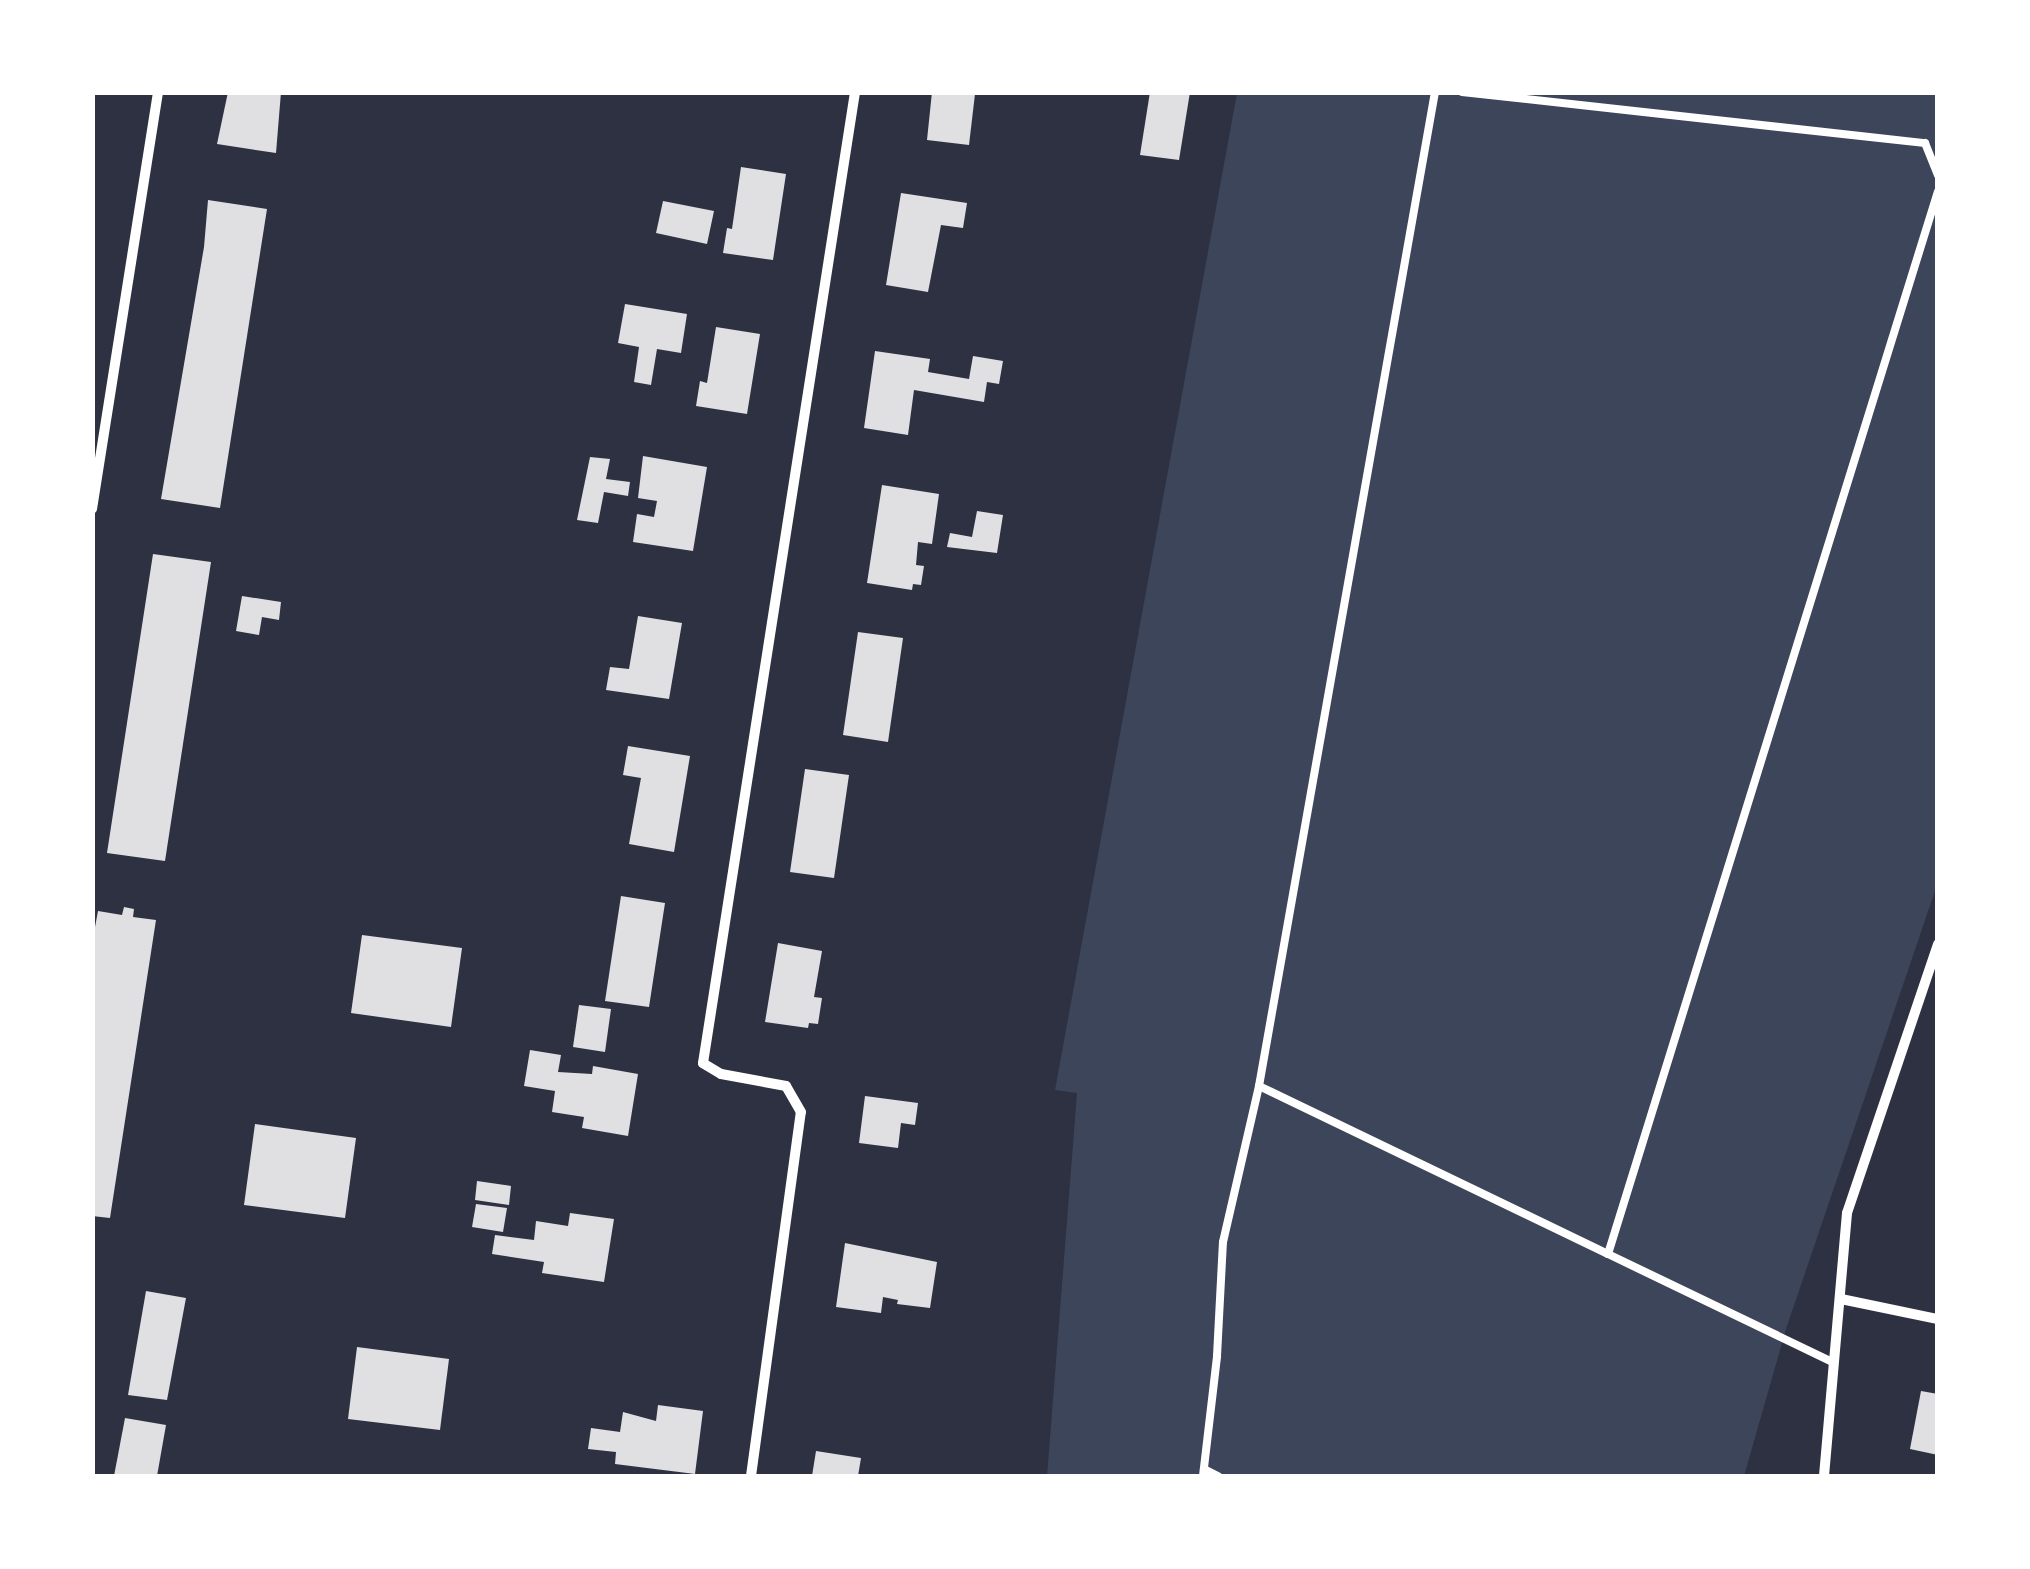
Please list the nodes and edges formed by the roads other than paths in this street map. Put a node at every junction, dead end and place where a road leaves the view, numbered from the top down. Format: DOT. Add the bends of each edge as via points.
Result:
graph roads {
  1 [pos="158,92"];
  2 [pos="855,92"];
  3 [pos="1435,92"];
  4 [pos="1462,92"];
  5 [pos="1938,176"];
  6 [pos="1938,191"];
  7 [pos="92,509"];
  8 [pos="1938,944"];
  9 [pos="1259,1086"];
  10 [pos="1608,1254"];
  11 [pos="1842,1299"];
  12 [pos="1938,1320"];
  13 [pos="1835,1364"];
  14 [pos="1203,1473"];
  15 [pos="751,1476"];
  16 [pos="1218,1476"];
  17 [pos="1824,1476"];
  1 -- 7 [label="street"];
  2 -- 15 [label="street" via="702,1063 721,1074 786,1086 801,1112"];
  3 -- 9 [label="lane"];
  4 -- 5 [label="lane" via="1925,144"];
  6 -- 10 [label="lane"];
  8 -- 11 [label="street" via="1847,1212"];
  9 -- 10 [label="lane"];
  9 -- 14 [label="lane" via="1223,1242"];
  10 -- 13 [label="lane"];
  11 -- 12 [label="street"];
  11 -- 13 [label="street"];
  13 -- 17 [label="street"];
  14 -- 16 [label="lane"];
}
